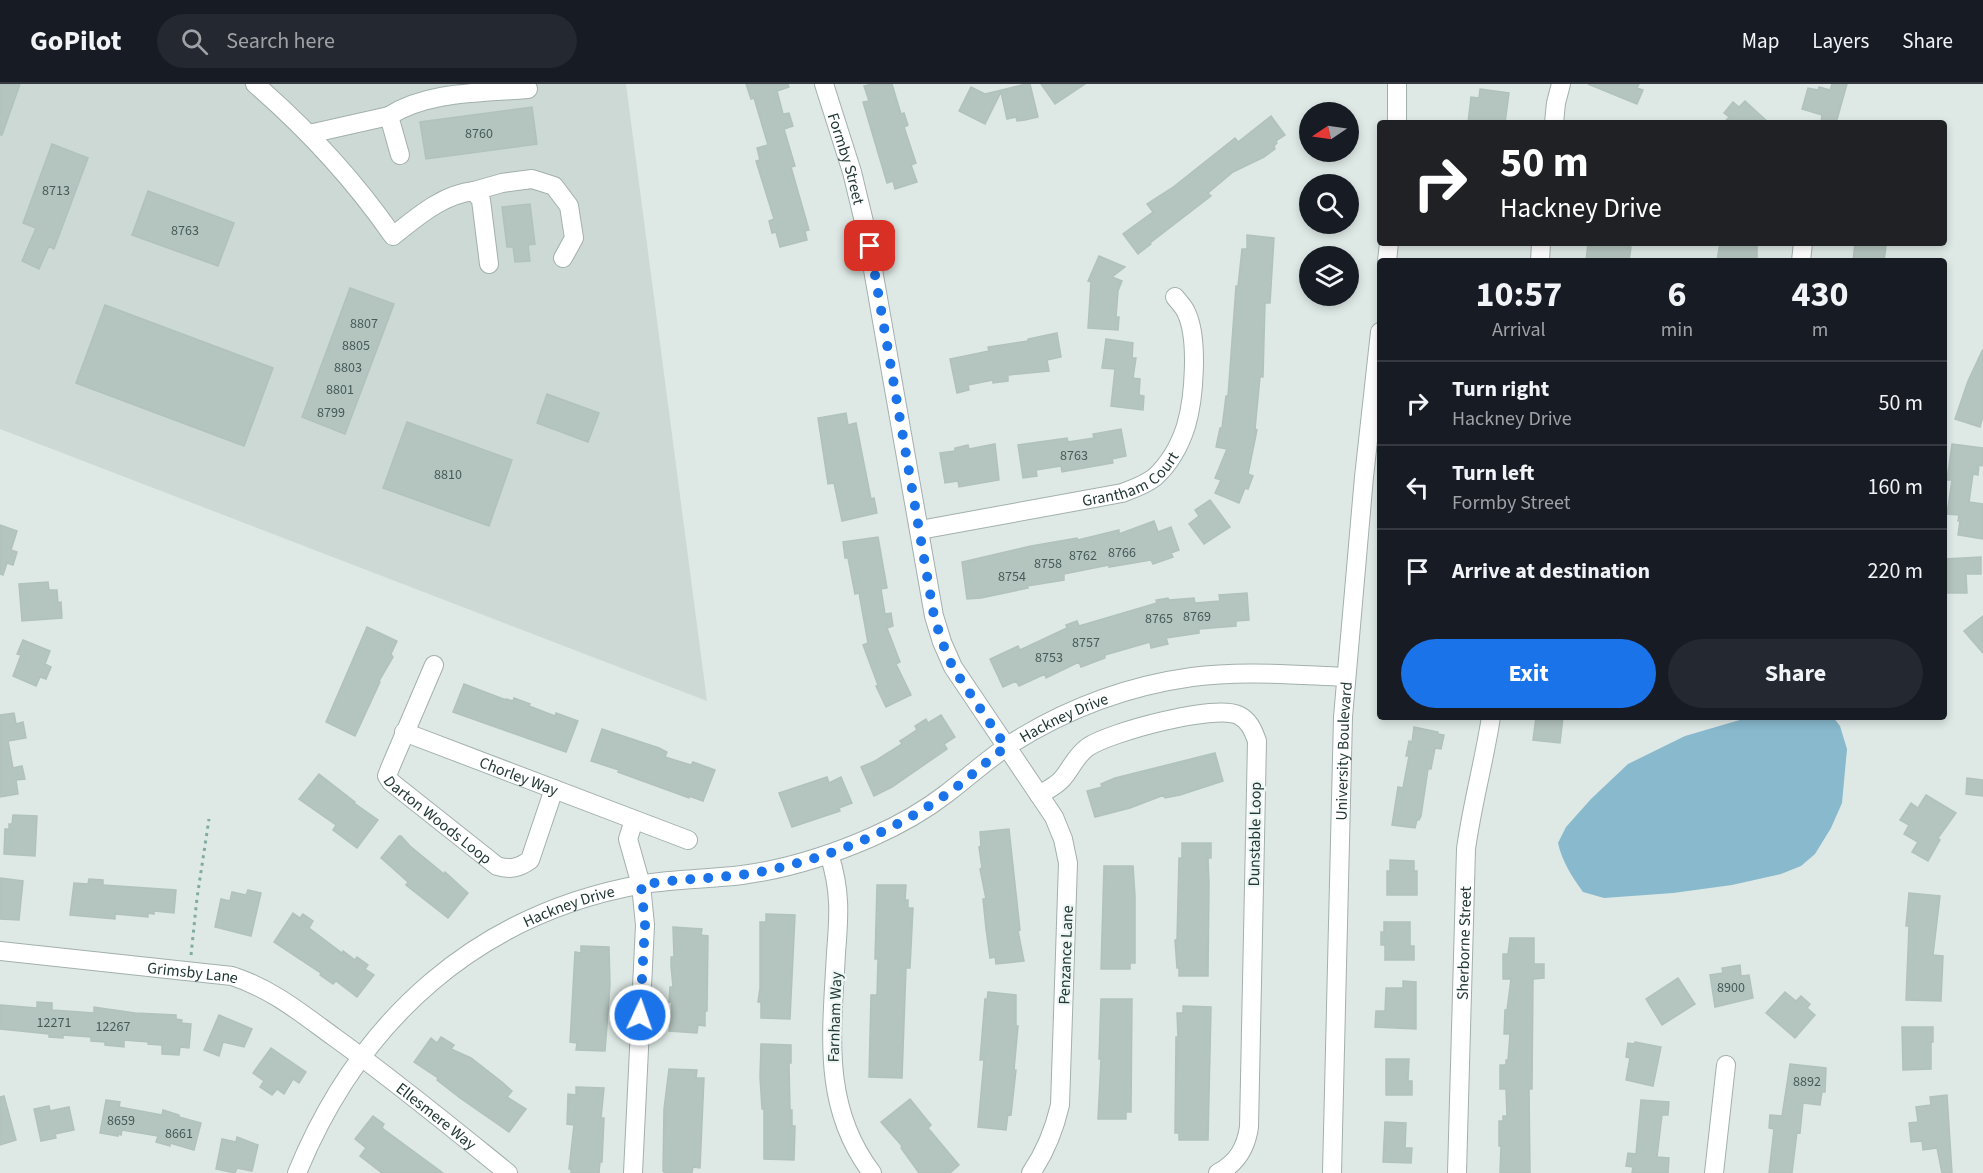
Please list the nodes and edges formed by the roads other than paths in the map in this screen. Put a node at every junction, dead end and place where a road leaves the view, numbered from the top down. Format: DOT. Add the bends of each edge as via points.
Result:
graph roads {
  1 [pos="255,84"];
  2 [pos="824,84"];
  3 [pos="1397,84"];
  4 [pos="1561,84"];
  5 [pos="528,89"];
  6 [pos="389,116"];
  7 [pos="1397,120"];
  8 [pos="1554,120"];
  9 [pos="309,134"];
  10 [pos="400,155"];
  11 [pos="474,191"];
  12 [pos="563,258"];
  13 [pos="489,264"];
  14 [pos="1175,297"];
  15 [pos="1377,360"];
  16 [pos="920,530"];
  17 [pos="435,665"];
  18 [pos="1346,677"];
  19 [pos="1491,720"];
  20 [pos="404,732"];
  21 [pos="1006,747"];
  22 [pos="554,789"];
  23 [pos="1039,795"];
  24 [pos="634,820"];
  25 [pos="688,840"];
  26 [pos="829,854"];
  27 [pos="641,885"];
  28 [pos="0,951"];
  29 [pos="362,1058"];
  30 [pos="1726,1065"];
  31 [pos="498,1170"];
  32 [pos="297,1173"];
  33 [pos="633,1173"];
  34 [pos="872,1173"];
  35 [pos="1031,1173"];
  36 [pos="1218,1173"];
  37 [pos="1332,1173"];
  38 [pos="1457,1173"];
  39 [pos="1714,1173"];
  1 -- 9 [label="street"];
  2 -- 16 [label="street, Formby Street" via="867,230"];
  3 -- 7 [label="street"];
  4 -- 8 [label="street"];
  5 -- 6 [label="street" via="411,104"];
  6 -- 9 [label="street"];
  6 -- 10 [label="street"];
  9 -- 11 [label="street" via="393,236 428,208"];
  11 -- 12 [label="street" via="532,179 554,186 569,207 574,238"];
  11 -- 13 [label="street" via="481,200"];
  14 -- 16 [label="street, Grantham Court" via="1186,311 1192,331 1193,380 1179,445 1154,478 1122,494"];
  15 -- 18 [label="street, University Boulevard"];
  16 -- 21 [label="street, Formby Street" via="942,642 953,668"];
  17 -- 20 [label="street, Darton Woods Loop"];
  18 -- 21 [label="street, Hackney Drive" via="1193,676 1103,699 1065,714"];
  18 -- 37 [label="street, University Boulevard"];
  19 -- 38 [label="street, Sherborne Street" via="1466,849"];
  20 -- 22 [label="street, Chorley Way"];
  20 -- 22 [label="street, Darton Woods Loop" via="387,776 391,782 497,866 514,869 530,860"];
  21 -- 23 [label="street, Penzance Lane"];
  21 -- 26 [label="street, Hackney Drive" via="909,818"];
  22 -- 24 [label="street, Chorley Way"];
  23 -- 35 [label="street, Penzance Lane" via="1054,817 1068,863 1060,1105 1054,1133"];
  23 -- 36 [label="street, Dunstable Loop" via="1062,780 1085,748 1118,733 1220,712 1239,716 1253,730 1257,741 1249,1127 1242,1151"];
  24 -- 25 [label="street, Chorley Way"];
  24 -- 27 [label="street" via="628,839"];
  26 -- 27 [label="street, Hackney Drive" via="757,872"];
  26 -- 34 [label="street, Farnham Way" via="839,905 831,1056 834,1083 849,1136"];
  27 -- 29 [label="street, Hackney Drive" via="583,898 537,915 467,953 412,999"];
  27 -- 33 [label="street" via="645,925"];
  28 -- 29 [label="street, Grimsby Lane" via="232,976 274,993"];
  29 -- 31 [label="street, Ellesmere Way"];
  29 -- 32 [label="street, Hackney Drive" via="325,1114"];
  30 -- 39 [label="street"];
}
